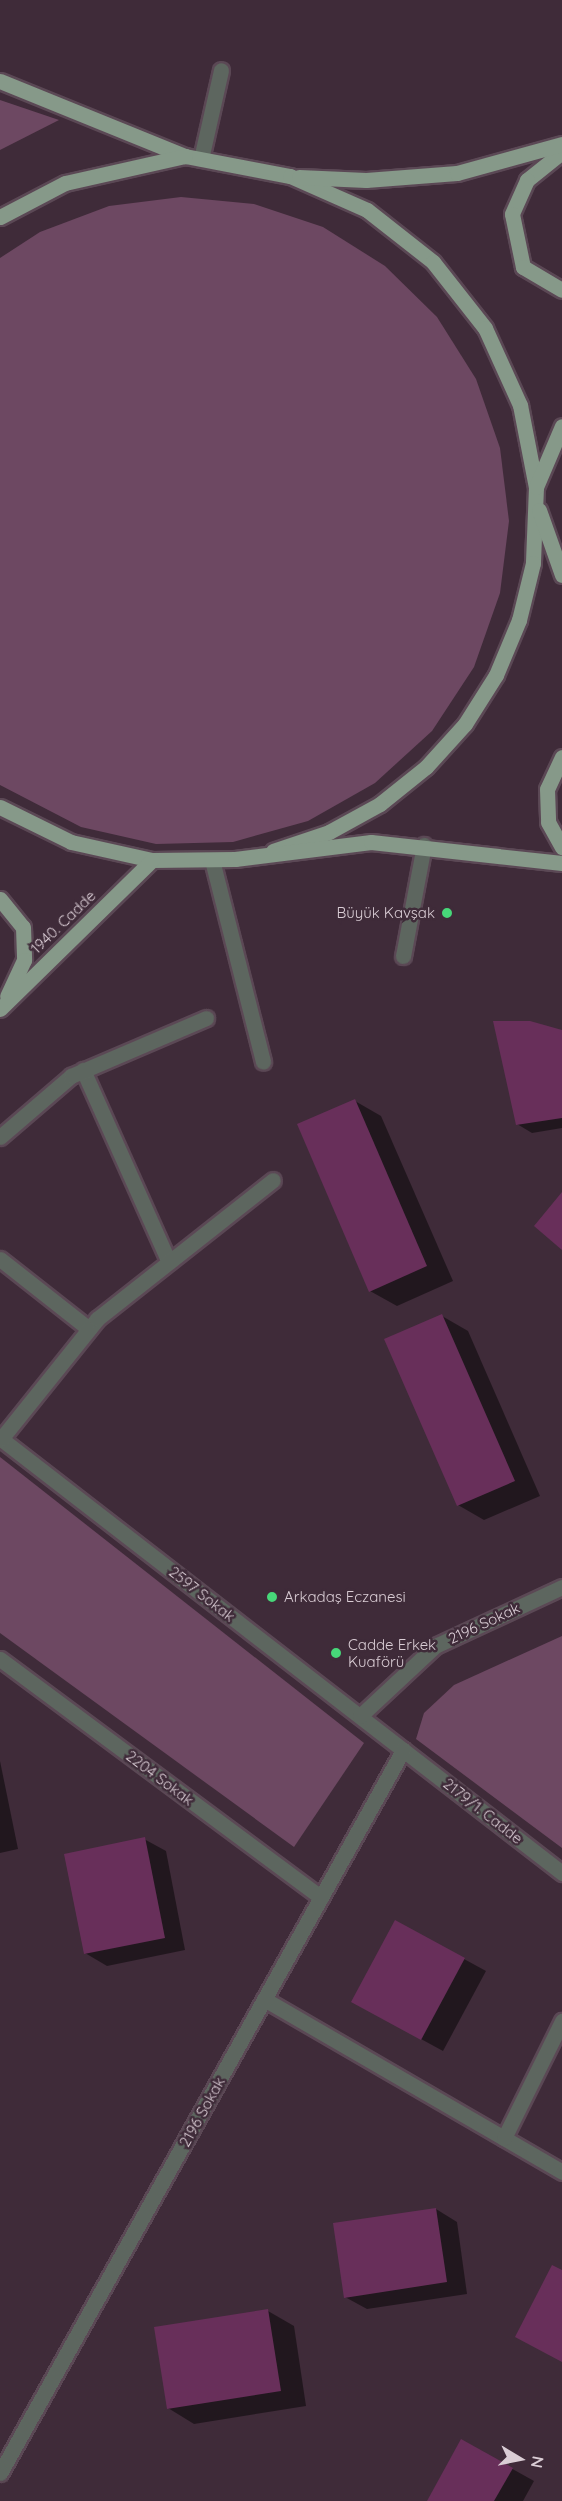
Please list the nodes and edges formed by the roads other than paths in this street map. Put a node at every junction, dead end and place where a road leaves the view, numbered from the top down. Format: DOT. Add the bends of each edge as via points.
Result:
graph roads {
  1 [pos="220,70"];
  2 [pos="0,81"];
  3 [pos="562,144"];
  4 [pos="562,152"];
  5 [pos="185,156"];
  6 [pos="201,159"];
  7 [pos="290,176"];
  8 [pos="0,217"];
  9 [pos="562,290"];
  10 [pos="562,426"];
  11 [pos="536,488"];
  12 [pos="537,505"];
  13 [pos="562,575"];
  14 [pos="562,757"];
  15 [pos="0,807"];
  16 [pos="424,845"];
  17 [pos="562,847"];
  18 [pos="273,851"];
  19 [pos="152,860"];
  20 [pos="212,860"];
  21 [pos="562,863"];
  22 [pos="0,899"];
  23 [pos="403,956"];
  24 [pos="0,1008"];
  25 [pos="206,1018"];
  26 [pos="263,1062"];
  27 [pos="83,1070"];
  28 [pos="0,1137"];
  29 [pos="273,1180"];
  30 [pos="0,1259"];
  31 [pos="169,1262"];
  32 [pos="89,1329"];
  33 [pos="0,1438"];
  34 [pos="562,1587"];
  35 [pos="0,1659"];
  36 [pos="360,1716"];
  37 [pos="403,1750"];
  38 [pos="562,1873"];
  39 [pos="321,1898"];
  40 [pos="264,1999"];
  41 [pos="562,2021"];
  42 [pos="504,2138"];
  43 [pos="562,2172"];
  44 [pos="0,2473"];
  1 -- 6 [label="street"];
  2 -- 5 [label="main road"];
  3 -- 7 [label="main road" via="458,172 366,180"];
  4 -- 9 [label="main road" via="527,180 512,214 523,267"];
  5 -- 6 [label="main road"];
  5 -- 8 [label="main road" via="65,183"];
  6 -- 7 [label="main road"];
  7 -- 11 [label="main road" via="367,210 433,262 486,328 520,405"];
  10 -- 11 [label="main road"];
  11 -- 12 [label="main road"];
  12 -- 13 [label="main road"];
  12 -- 18 [label="main road" via="533,564 519,620 496,675 465,724 426,767 380,804 328,832"];
  14 -- 17 [label="main road" via="547,789 548,822"];
  15 -- 19 [label="main road" via="71,842"];
  16 -- 18 [label="main road" via="371,842"];
  16 -- 21 [label="main road"];
  16 -- 23 [label="street"];
  18 -- 20 [label="main road"];
  19 -- 20 [label="main road"];
  19 -- 24 [label="main road, 1940. Cadde"];
  20 -- 26 [label="street"];
  22 -- 24 [label="main road" via="23,927 24,960"];
  25 -- 27 [label="street"];
  27 -- 28 [label="street"];
  27 -- 31 [label="street"];
  29 -- 31 [label="street"];
  30 -- 32 [label="street"];
  31 -- 32 [label="street"];
  32 -- 33 [label="street"];
  33 -- 36 [label="street, 2597 Sokak"];
  34 -- 36 [label="street, 2196 Sokak" via="435,1646"];
  35 -- 39 [label="street, 2204 Sokak"];
  36 -- 37 [label="street, 2597 Sokak"];
  37 -- 38 [label="street, 2179/1. Cadde"];
  37 -- 39 [label="street, 2196 Sokak"];
  39 -- 40 [label="street, 2196 Sokak"];
  40 -- 42 [label="street"];
  40 -- 44 [label="street, 2196 Sokak"];
  41 -- 42 [label="street"];
  42 -- 43 [label="street"];
}
